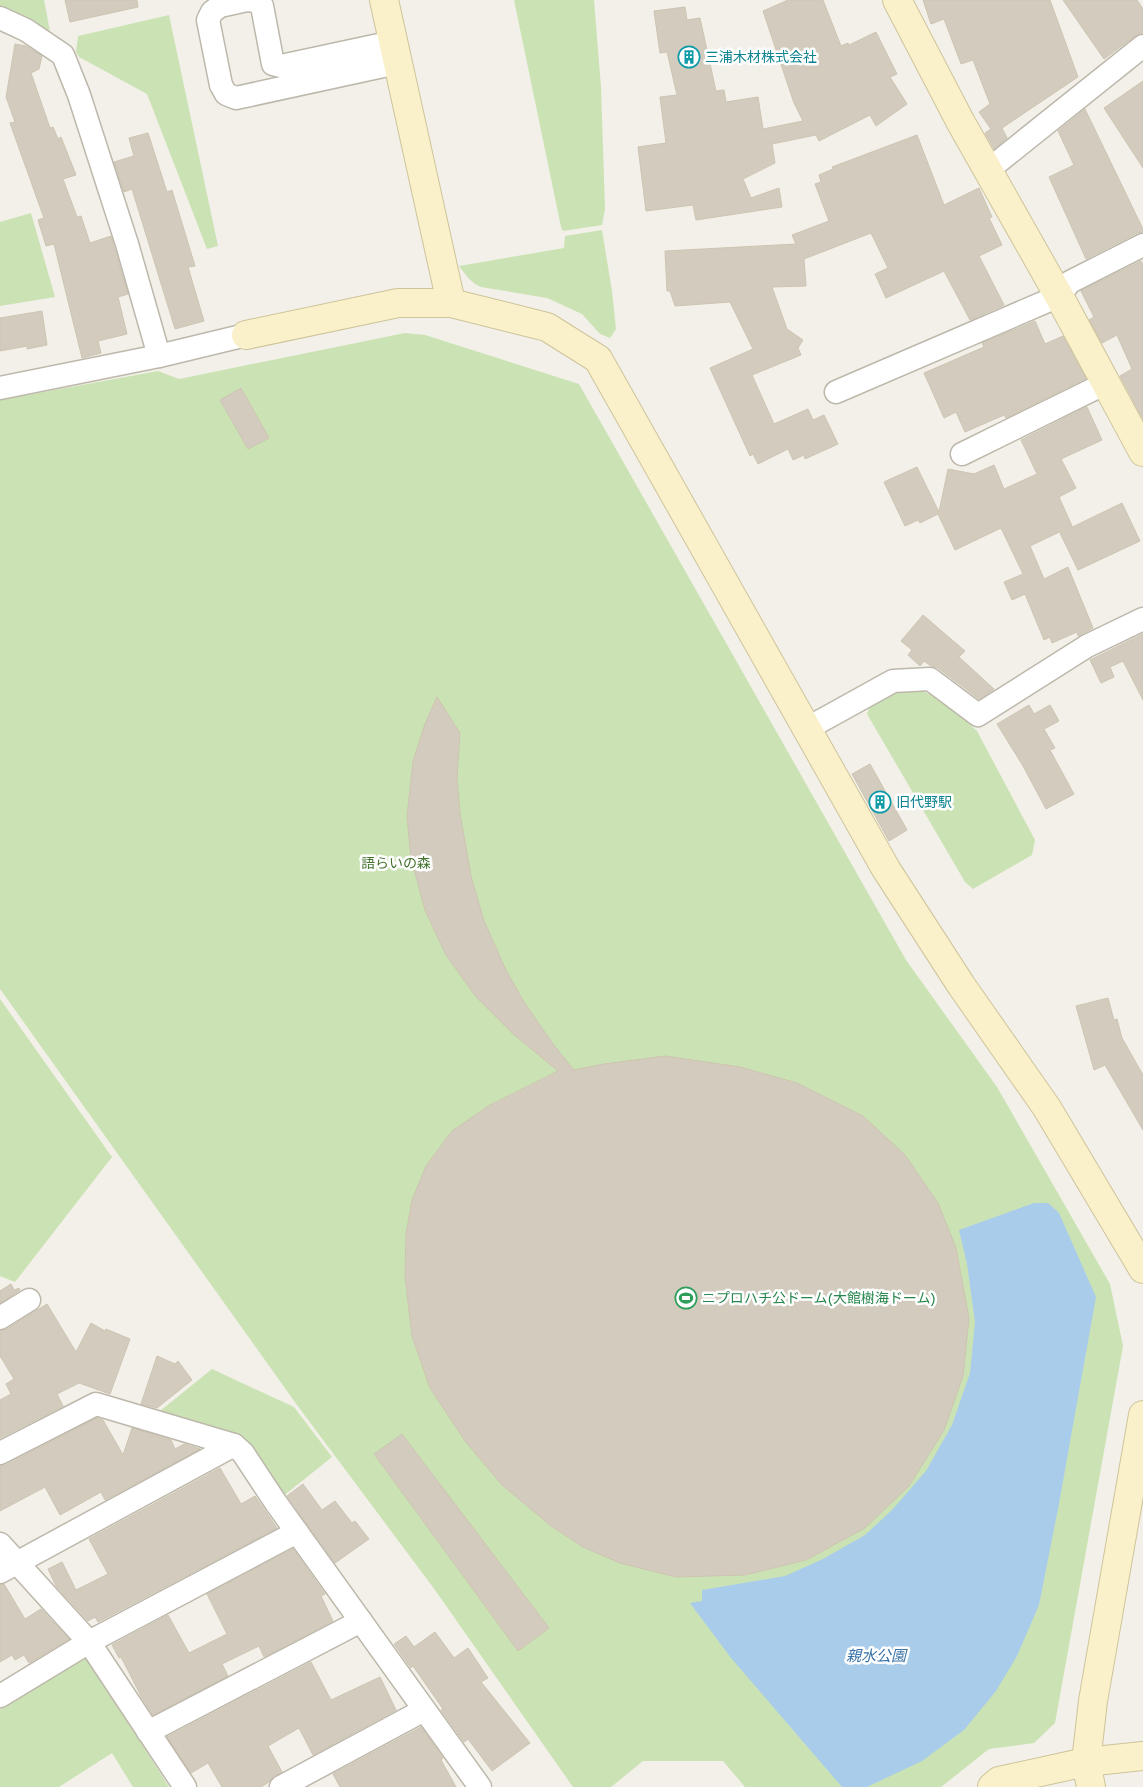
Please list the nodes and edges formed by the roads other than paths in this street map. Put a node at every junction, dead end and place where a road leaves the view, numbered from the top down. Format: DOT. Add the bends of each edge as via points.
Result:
graph roads {
  1 [pos="384,0"];
  2 [pos="897,0"];
  3 [pos="0,18"];
  4 [pos="1143,46"];
  5 [pos="395,52"];
  6 [pos="988,170"];
  7 [pos="1143,246"];
  8 [pos="1059,296"];
  9 [pos="451,303"];
  10 [pos="246,335"];
  11 [pos="159,356"];
  12 [pos="1106,383"];
  13 [pos="0,388"];
  14 [pos="836,392"];
  15 [pos="1143,452"];
  16 [pos="962,454"];
  17 [pos="1143,619"];
  18 [pos="808,728"];
  19 [pos="1143,1269"];
  20 [pos="29,1300"];
  21 [pos="0,1318"];
  22 [pos="1143,1415"];
  23 [pos="234,1446"];
  24 [pos="0,1453"];
  25 [pos="297,1532"];
  26 [pos="0,1544"];
  27 [pos="8,1567"];
  28 [pos="361,1621"];
  29 [pos="89,1642"];
  30 [pos="0,1696"];
  31 [pos="424,1710"];
  32 [pos="148,1732"];
  33 [pos="1143,1756"];
  34 [pos="1089,1775"];
  35 [pos="185,1787"];
  36 [pos="281,1787"];
  37 [pos="480,1787"];
  38 [pos="992,1787"];
  1 -- 5 [label="street"];
  2 -- 6 [label="street"];
  3 -- 11 [label="street" via="26,30 63,55 80,95"];
  4 -- 6 [label="street"];
  5 -- 5 [label="street" via="236,98 226,94 221,86 208,20 220,6 256,1 262,6 273,64 281,66"];
  5 -- 9 [label="street"];
  6 -- 8 [label="street"];
  7 -- 8 [label="street" via="1070,282"];
  8 -- 12 [label="street"];
  8 -- 14 [label="street"];
  9 -- 10 [label="street" via="398,303"];
  9 -- 18 [label="street" via="547,327 598,359"];
  10 -- 11 [label="street"];
  11 -- 13 [label="street"];
  12 -- 15 [label="street"];
  12 -- 16 [label="street"];
  17 -- 18 [label="street" via="1087,646 978,715 930,679 894,681"];
  18 -- 19 [label="street" via="886,869 961,986 1047,1108"];
  20 -- 21 [label="street"];
  22 -- 34 [label="street" via="1093,1701"];
  23 -- 24 [label="street" via="96,1404"];
  23 -- 25 [label="street" via="243,1453"];
  23 -- 27 [label="street"];
  25 -- 28 [label="street"];
  25 -- 29 [label="street"];
  26 -- 27 [label="street"];
  27 -- 29 [label="street"];
  28 -- 31 [label="street"];
  28 -- 32 [label="street"];
  29 -- 30 [label="street"];
  29 -- 32 [label="street"];
  31 -- 36 [label="street"];
  31 -- 37 [label="street"];
  32 -- 35 [label="street"];
  33 -- 34 [label="street"];
  34 -- 38 [label="street" via="999,1781"];
}
